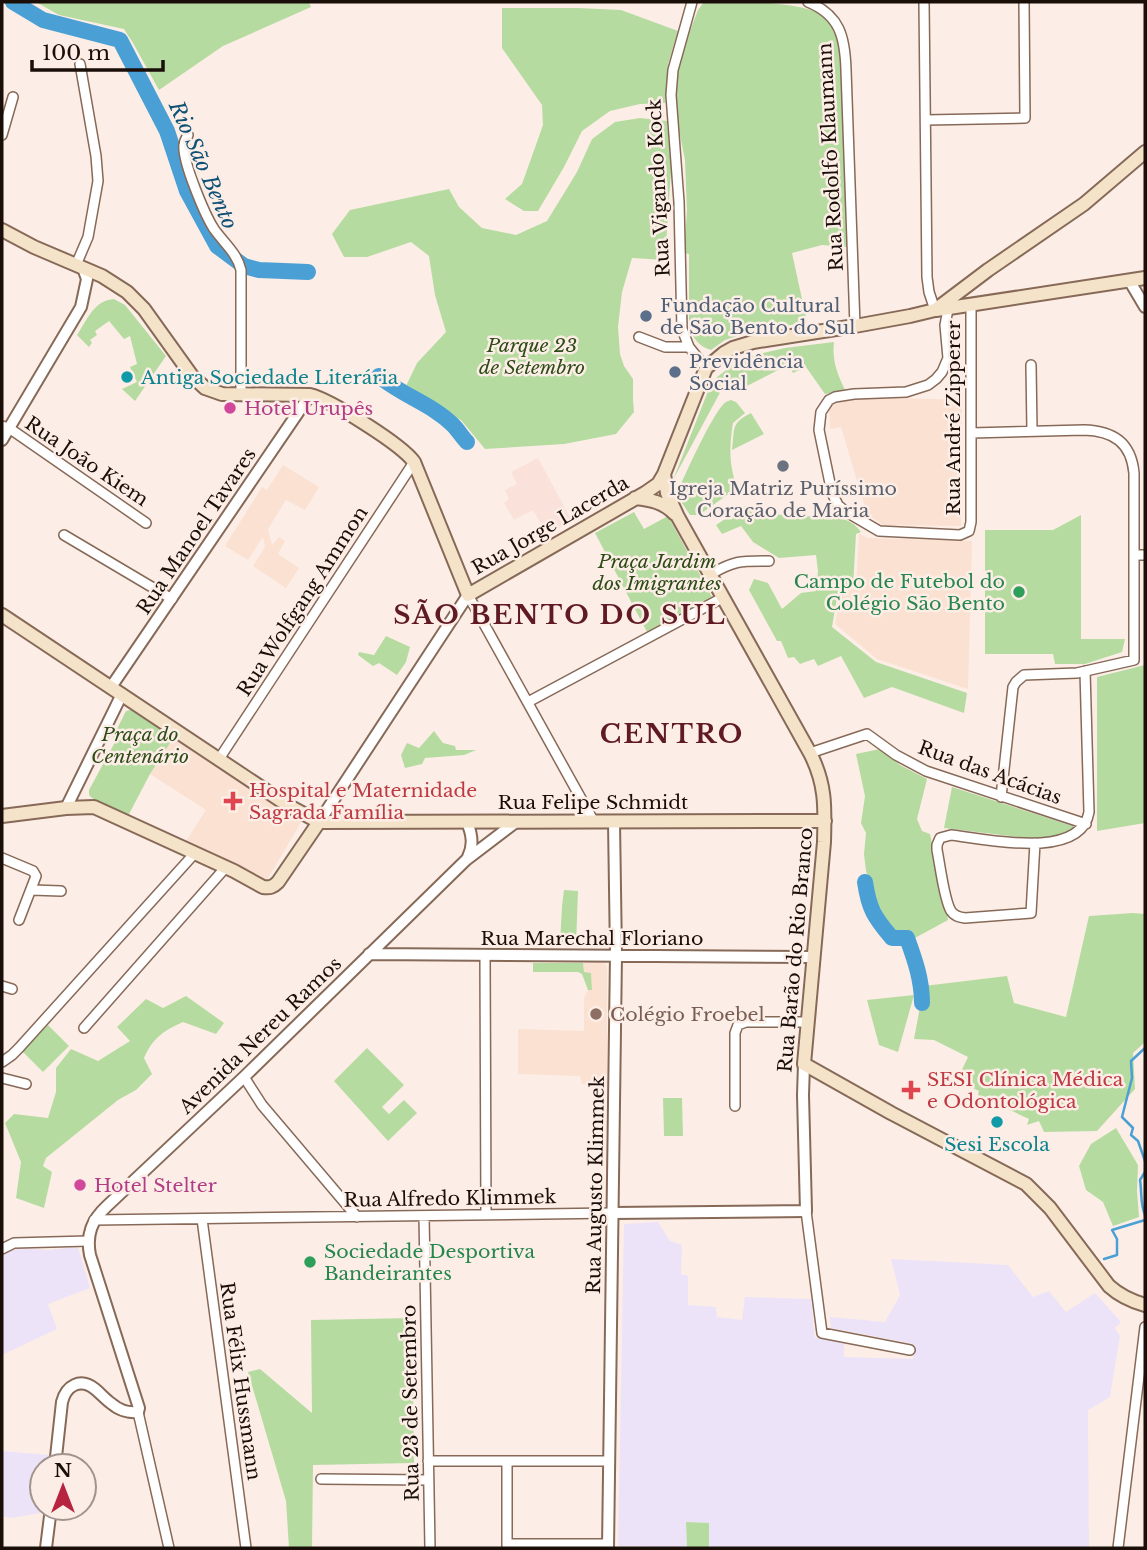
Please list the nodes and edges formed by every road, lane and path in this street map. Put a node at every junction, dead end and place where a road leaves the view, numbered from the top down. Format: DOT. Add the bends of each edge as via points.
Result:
graph roads {
  1 [pos="692,2"];
  2 [pos="808,2"];
  3 [pos="924,2"];
  4 [pos="1024,2"];
  5 [pos="80,64"];
  6 [pos="13,97"];
  7 [pos="926,120"];
  8 [pos="2,135"];
  9 [pos="188,135"];
  10 [pos="1145,152"];
  11 [pos="2,230"];
  12 [pos="80,267"];
  13 [pos="1145,278"];
  14 [pos="1129,280"];
  15 [pos="965,287"];
  16 [pos="971,305"];
  17 [pos="940,307"];
  18 [pos="1145,307"];
  19 [pos="945,325"];
  20 [pos="855,326"];
  21 [pos="639,337"];
  22 [pos="689,347"];
  23 [pos="1031,365"];
  24 [pos="706,368"];
  25 [pos="241,394"];
  26 [pos="310,395"];
  27 [pos="5,427"];
  28 [pos="1032,431"];
  29 [pos="971,432"];
  30 [pos="2,440"];
  31 [pos="414,462"];
  32 [pos="664,474"];
  33 [pos="635,498"];
  34 [pos="678,517"];
  35 [pos="146,523"];
  36 [pos="64,535"];
  37 [pos="1134,555"];
  38 [pos="1145,555"];
  39 [pos="769,561"];
  40 [pos="711,574"];
  41 [pos="468,595"];
  42 [pos="724,597"];
  43 [pos="172,599"];
  44 [pos="2,615"];
  45 [pos="1085,671"];
  46 [pos="117,691"];
  47 [pos="528,702"];
  48 [pos="810,752"];
  49 [pos="219,759"];
  50 [pos="1001,797"];
  51 [pos="66,808"];
  52 [pos="2,816"];
  53 [pos="825,821"];
  54 [pos="319,822"];
  55 [pos="467,822"];
  56 [pos="516,822"];
  57 [pos="594,822"];
  58 [pos="614,822"];
  59 [pos="1086,824"];
  60 [pos="1035,843"];
  61 [pos="195,853"];
  62 [pos="2,858"];
  63 [pos="466,860"];
  64 [pos="226,867"];
  65 [pos="32,890"];
  66 [pos="61,891"];
  67 [pos="19,920"];
  68 [pos="369,954"];
  69 [pos="485,955"];
  70 [pos="616,956"];
  71 [pos="814,957"];
  72 [pos="2,986"];
  73 [pos="12,989"];
  74 [pos="808,1022"];
  75 [pos="84,1028"];
  76 [pos="2,1062"];
  77 [pos="804,1064"];
  78 [pos="244,1077"];
  79 [pos="2,1078"];
  80 [pos="26,1084"];
  81 [pos="735,1106"];
  82 [pos="806,1211"];
  83 [pos="613,1213"];
  84 [pos="486,1215"];
  85 [pos="424,1216"];
  86 [pos="357,1217"];
  87 [pos="202,1219"];
  88 [pos="94,1220"];
  89 [pos="88,1241"];
  90 [pos="2,1249"];
  91 [pos="1145,1305"];
  92 [pos="1145,1327"];
  93 [pos="910,1350"];
  94 [pos="138,1412"];
  95 [pos="57,1452"];
  96 [pos="428,1461"];
  97 [pos="507,1461"];
  98 [pos="608,1461"];
  99 [pos="321,1479"];
  100 [pos="428,1480"];
  101 [pos="49,1522"];
  102 [pos="507,1546"];
  103 [pos="608,1546"];
  104 [pos="46,1548"];
  105 [pos="170,1548"];
  106 [pos="246,1548"];
  107 [pos="430,1548"];
  108 [pos="1118,1548"];
  1 -- 22 [label="street, Rua Vigando Kock" via="675,60 671,95 681,318"];
  2 -- 20 [label="street, Rua Rodolfo Klaumann" via="830,14 844,44"];
  3 -- 7 [label="street"];
  4 -- 7 [label="street" via="1025,118"];
  5 -- 12 [label="street" via="98,181"];
  6 -- 8 [label="street"];
  7 -- 17 [label="street" via="927,277 929,292"];
  9 -- 25 [label="street" via="184,154 204,211 240,265"];
  10 -- 15 [label="main road" via="1084,204"];
  11 -- 12 [label="main road"];
  12 -- 25 [label="main road" via="136,300 200,384 217,393"];
  12 -- 27 [label="street" via="87,279 81,307"];
  13 -- 14 [label="main road"];
  14 -- 16 [label="main road"];
  14 -- 18 [label="street"];
  15 -- 16 [label="main road" via="963,299"];
  15 -- 17 [label="main road"];
  16 -- 17 [label="main road"];
  16 -- 29 [label="street, Rua André Zipperer"];
  17 -- 19 [label="street"];
  17 -- 19 [label="street" via="937,316"];
  17 -- 20 [label="main road"];
  19 -- 29 [label="street, Rua André Zipperer" via="946,365 928,385 906,393 843,396 824,406 819,430 832,493 845,511 879,531 960,535 969,531 971,522"];
  20 -- 24 [label="main road" via="742,344"];
  21 -- 22 [label="street" via="665,346"];
  22 -- 24 [label="street, Rua Vigando Kock"];
  23 -- 28 [label="street"];
  24 -- 32 [label="main road"];
  25 -- 26 [label="main road"];
  26 -- 31 [label="main road" via="334,404 397,445"];
  26 -- 43 [label="street, Rua Manoel Tavares"];
  27 -- 30 [label="street"];
  27 -- 35 [label="street, Rua João Kiem"];
  28 -- 29 [label="street"];
  28 -- 37 [label="street" via="1101,432 1122,443 1134,466"];
  31 -- 41 [label="main road"];
  31 -- 49 [label="street, Rua Wolfgang Ammon"];
  32 -- 33 [label="main road, Rua Jorge Lacerda" via="652,489"];
  32 -- 34 [label="main road, Rua Barão do Rio Branco"];
  33 -- 34 [label="main road" via="659,502"];
  33 -- 41 [label="main road, Rua Jorge Lacerda"];
  34 -- 40 [label="main road, Rua Barão do Rio Branco"];
  36 -- 43 [label="street"];
  37 -- 38 [label="street"];
  37 -- 45 [label="street" via="1134,660"];
  39 -- 40 [label="street" via="731,562"];
  40 -- 42 [label="main road, Rua Barão do Rio Branco"];
  41 -- 47 [label="street"];
  41 -- 54 [label="street, Rua Jorge Lacerda"];
  42 -- 47 [label="street"];
  42 -- 48 [label="main road, Rua Barão do Rio Branco"];
  43 -- 46 [label="street, Rua Manoel Tavares"];
  44 -- 46 [label="main road"];
  45 -- 50 [label="street" via="1024,675 1016,682"];
  45 -- 59 [label="street"];
  46 -- 49 [label="main road"];
  46 -- 51 [label="street, Rua Manoel Tavares"];
  47 -- 57 [label="street"];
  48 -- 50 [label="street, Rua das Acácias" via="867,734 913,766"];
  48 -- 53 [label="main road, Rua Barão do Rio Branco" via="823,783"];
  49 -- 54 [label="main road"];
  50 -- 59 [label="street, Rua das Acácias"];
  51 -- 52 [label="main road"];
  51 -- 61 [label="main road" via="102,810"];
  53 -- 58 [label="main road, Rua Felipe Schmidt"];
  53 -- 71 [label="main road, Rua Barão do Rio Branco"];
  54 -- 55 [label="main road, Rua Felipe Schmidt"];
  54 -- 64 [label="main road" via="272,887 263,887"];
  55 -- 56 [label="main road, Rua Felipe Schmidt"];
  55 -- 63 [label="street" via="472,838"];
  56 -- 57 [label="main road, Rua Felipe Schmidt"];
  56 -- 63 [label="street, Avenida Nereu Ramos"];
  57 -- 58 [label="main road, Rua Felipe Schmidt"];
  58 -- 70 [label="street, Rua Augusto Klimmek"];
  59 -- 60 [label="street" via="1067,838"];
  60 -- 60 [label="street" via="1031,913 970,918 956,916 950,909 937,845 940,838 951,835"];
  61 -- 64 [label="main road"];
  61 -- 76 [label="street"];
  62 -- 65 [label="street" via="35,873"];
  63 -- 68 [label="street, Avenida Nereu Ramos"];
  64 -- 75 [label="street"];
  65 -- 66 [label="street"];
  65 -- 67 [label="street"];
  68 -- 69 [label="street, Rua Marechal Floriano"];
  68 -- 78 [label="street, Avenida Nereu Ramos"];
  69 -- 70 [label="street, Rua Marechal Floriano"];
  69 -- 84 [label="street"];
  70 -- 71 [label="street, Rua Marechal Floriano"];
  70 -- 83 [label="street, Rua Augusto Klimmek"];
  71 -- 74 [label="main road, Rua Barão do Rio Branco"];
  72 -- 73 [label="street"];
  74 -- 77 [label="main road, Rua Barão do Rio Branco"];
  74 -- 81 [label="street" via="738,1025"];
  77 -- 82 [label="street, Rua Barão do Rio Branco"];
  77 -- 91 [label="main road" via="1026,1184 1109,1286"];
  78 -- 86 [label="street" via="262,1105"];
  78 -- 88 [label="street, Avenida Nereu Ramos"];
  79 -- 80 [label="street"];
  82 -- 83 [label="street, Rua Alfredo Klimmek"];
  82 -- 93 [label="street, Rua Barão do Rio Branco" via="822,1333"];
  83 -- 84 [label="street, Rua Alfredo Klimmek"];
  83 -- 98 [label="street, Rua Augusto Klimmek"];
  84 -- 85 [label="street, Rua Alfredo Klimmek"];
  85 -- 86 [label="street, Rua Alfredo Klimmek"];
  85 -- 96 [label="street, Rua 23 de Setembro"];
  86 -- 87 [label="street, Rua Alfredo Klimmek"];
  87 -- 88 [label="street, Rua Alfredo Klimmek"];
  87 -- 106 [label="street, Rua Félix Hussmann"];
  88 -- 89 [label="street, Avenida Nereu Ramos"];
  89 -- 90 [label="street" via="14,1243"];
  89 -- 94 [label="street"];
  92 -- 108 [label="street"];
  94 -- 95 [label="street" via="113,1406 90,1385 73,1384 62,1402"];
  94 -- 105 [label="street"];
  96 -- 97 [label="street"];
  96 -- 100 [label="street, Rua 23 de Setembro"];
  97 -- 98 [label="street"];
  97 -- 102 [label="street"];
  98 -- 103 [label="street, Rua Augusto Klimmek"];
  99 -- 100 [label="street"];
  100 -- 107 [label="street, Rua 23 de Setembro"];
  101 -- 104 [label="street"];
  102 -- 103 [label="street"];
}
